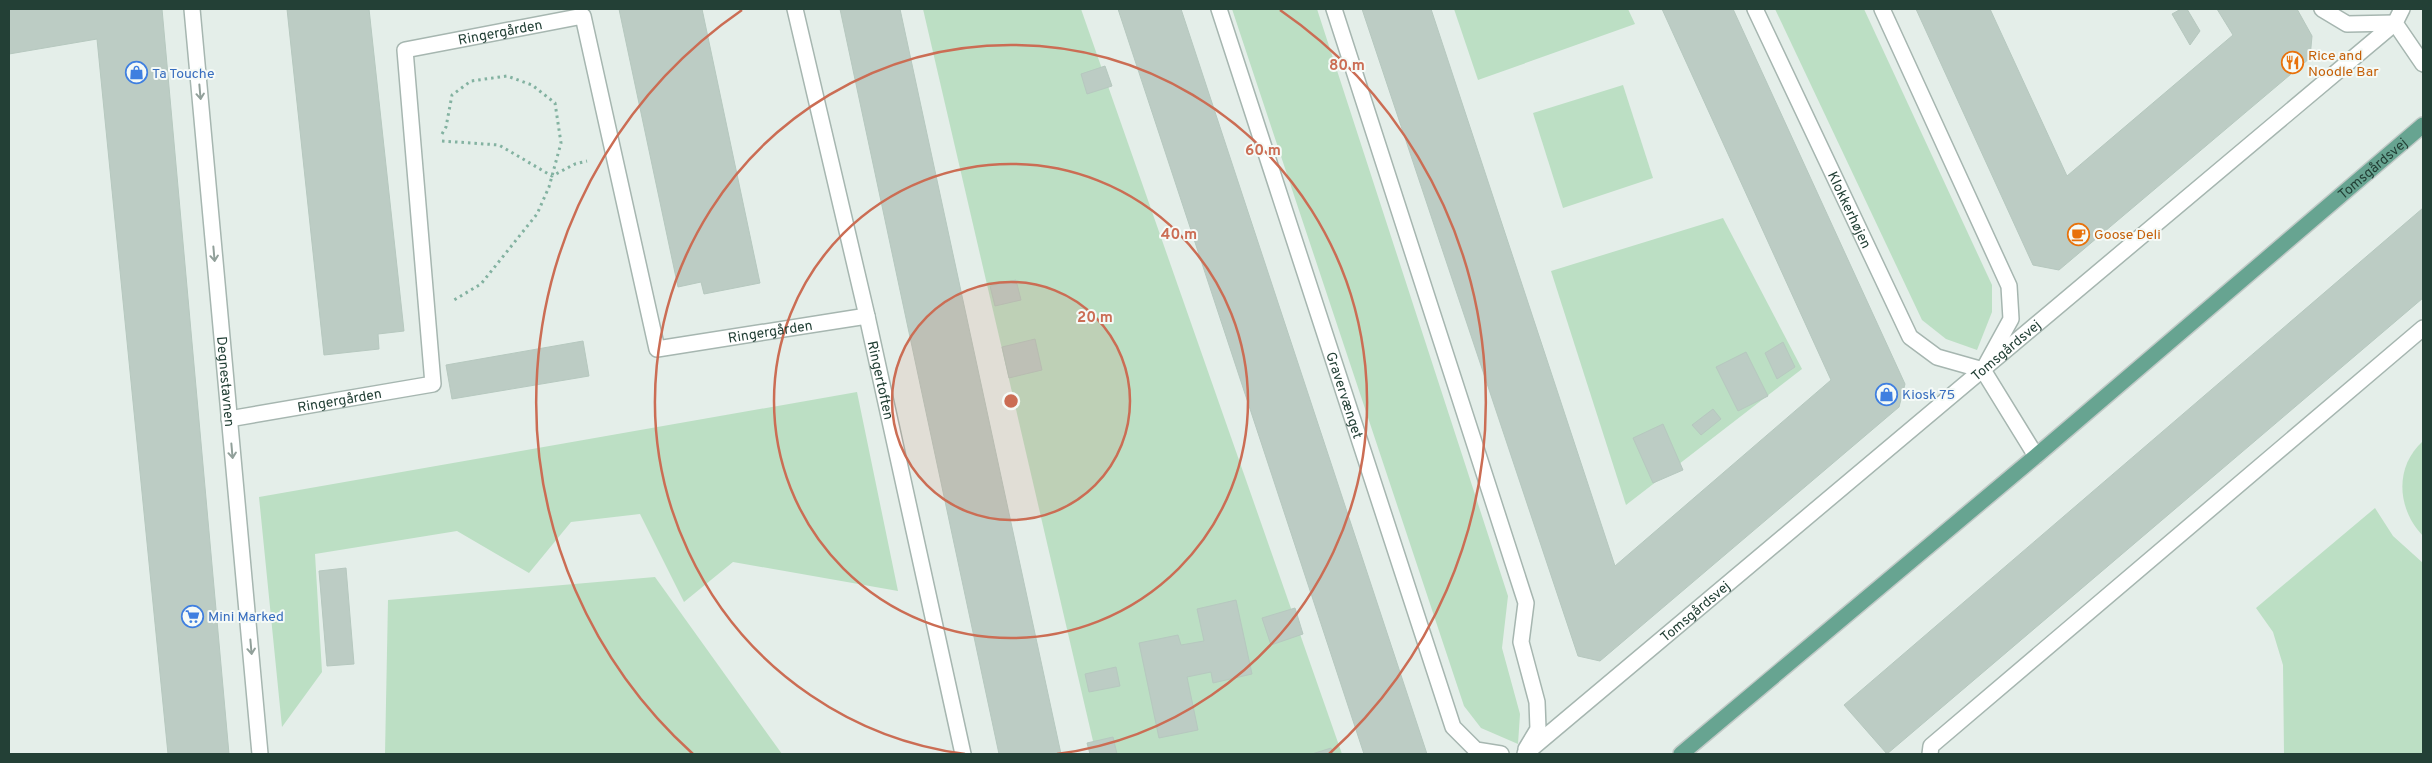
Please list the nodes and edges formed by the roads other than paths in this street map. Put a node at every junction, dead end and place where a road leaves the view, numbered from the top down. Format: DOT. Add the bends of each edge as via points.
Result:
graph roads {
  1 [pos="192,9"];
  2 [pos="795,9"];
  3 [pos="1219,9"];
  4 [pos="1334,9"];
  5 [pos="1755,9"];
  6 [pos="1882,9"];
  7 [pos="2322,9"];
  8 [pos="2402,9"];
  9 [pos="2395,23"];
  10 [pos="2423,64"];
  11 [pos="2423,125"];
  12 [pos="867,316"];
  13 [pos="2423,328"];
  14 [pos="1983,370"];
  15 [pos="229,419"];
  16 [pos="2036,456"];
  17 [pos="1683,753"];
  18 [pos="260,754"];
  19 [pos="962,754"];
  20 [pos="1501,754"];
  21 [pos="1524,754"];
  22 [pos="1930,754"];
  1 -- 15 [label="street, Degnestavnen, one-way"];
  2 -- 12 [label="street, Ringertoften"];
  3 -- 20 [label="street, Gravervænget" via="1454,727 1476,750"];
  4 -- 21 [label="street" via="1526,603 1521,642 1538,702 1538,729"];
  5 -- 14 [label="street, Klokkerhøjen" via="1910,337 1937,357"];
  6 -- 14 [label="street" via="2009,286 2011,319"];
  7 -- 9 [label="street" via="2347,24"];
  8 -- 9 [label="street"];
  9 -- 10 [label="street"];
  9 -- 14 [label="street, Tomsgårdsvej"];
  11 -- 16 [label="main road, Tomsgårdsvej"];
  12 -- 15 [label="street, Ringergården" via="657,349 583,16 405,50 433,384"];
  12 -- 19 [label="street, Ringertoften"];
  13 -- 22 [label="street" via="1938,739 1931,746"];
  14 -- 16 [label="street"];
  14 -- 21 [label="street, Tomsgårdsvej"];
  15 -- 18 [label="street, Degnestavnen, one-way"];
  16 -- 17 [label="main road, Tomsgårdsvej"];
}
